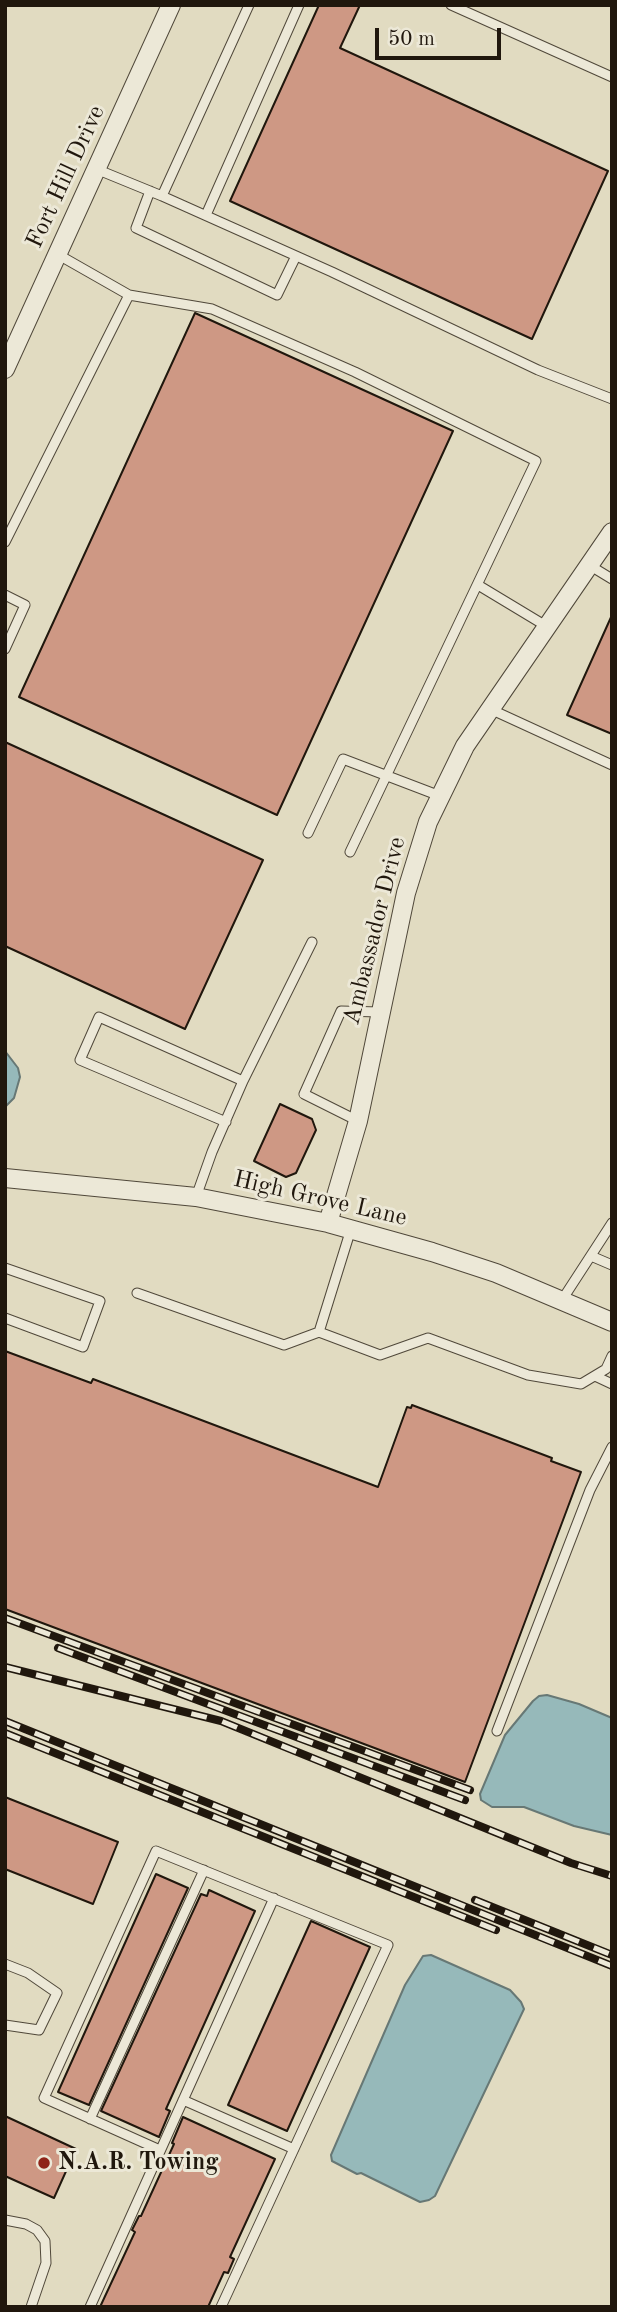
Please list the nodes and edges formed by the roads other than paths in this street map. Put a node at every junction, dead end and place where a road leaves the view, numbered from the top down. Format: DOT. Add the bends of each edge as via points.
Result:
graph roads {
  1 [pos="171,5"];
  2 [pos="249,5"];
  3 [pos="299,5"];
  4 [pos="451,5"];
  5 [pos="612,77"];
  6 [pos="96,169"];
  7 [pos="150,191"];
  8 [pos="162,196"];
  9 [pos="206,215"];
  10 [pos="57,254"];
  11 [pos="296,256"];
  12 [pos="129,295"];
  13 [pos="5,369"];
  14 [pos="612,399"];
  15 [pos="612,532"];
  16 [pos="5,542"];
  17 [pos="589,565"];
  18 [pos="612,579"];
  19 [pos="478,585"];
  20 [pos="5,595"];
  21 [pos="546,626"];
  22 [pos="5,649"];
  23 [pos="489,708"];
  24 [pos="612,765"];
  25 [pos="387,775"];
  26 [pos="440,796"];
  27 [pos="308,833"];
  28 [pos="350,852"];
  29 [pos="312,942"];
  30 [pos="380,1012"];
  31 [pos="243,1081"];
  32 [pos="358,1121"];
  33 [pos="226,1122"];
  34 [pos="5,1178"];
  35 [pos="196,1197"];
  36 [pos="328,1223"];
  37 [pos="612,1223"];
  38 [pos="351,1229"];
  39 [pos="591,1255"];
  40 [pos="612,1265"];
  41 [pos="5,1268"];
  42 [pos="137,1293"];
  43 [pos="562,1300"];
  44 [pos="5,1318"];
  45 [pos="612,1322"];
  46 [pos="319,1332"];
  47 [pos="612,1356"];
  48 [pos="595,1376"];
  49 [pos="612,1384"];
  50 [pos="612,1447"];
  51 [pos="497,1731"];
  52 [pos="204,1870"];
  53 [pos="274,1898"];
  54 [pos="5,1964"];
  55 [pos="5,2025"];
  56 [pos="183,2099"];
  57 [pos="90,2119"];
  58 [pos="294,2149"];
  59 [pos="160,2150"];
  60 [pos="5,2220"];
  61 [pos="31,2307"];
  62 [pos="89,2307"];
  63 [pos="221,2307"];
  1 -- 6 [label="street, Fort Hill Drive"];
  2 -- 8 [label="lane"];
  3 -- 9 [label="lane"];
  4 -- 5 [label="lane"];
  6 -- 7 [label="lane"];
  6 -- 10 [label="street, Fort Hill Drive"];
  7 -- 8 [label="lane"];
  7 -- 11 [label="lane" via="136,229 277,295"];
  8 -- 9 [label="lane"];
  9 -- 11 [label="lane"];
  10 -- 12 [label="lane"];
  10 -- 13 [label="street, Fort Hill Drive"];
  11 -- 14 [label="lane" via="538,370"];
  12 -- 16 [label="lane"];
  12 -- 19 [label="lane" via="212,309 355,372 536,461"];
  15 -- 17 [label="street, Ambassador Drive"];
  17 -- 18 [label="lane"];
  17 -- 21 [label="street, Ambassador Drive"];
  19 -- 21 [label="lane"];
  19 -- 25 [label="lane"];
  20 -- 22 [label="lane" via="25,605"];
  21 -- 23 [label="street, Ambassador Drive"];
  23 -- 24 [label="lane"];
  23 -- 26 [label="street, Ambassador Drive"];
  25 -- 26 [label="lane"];
  25 -- 27 [label="lane" via="343,759"];
  25 -- 28 [label="lane"];
  26 -- 30 [label="street, Ambassador Drive" via="409,880"];
  29 -- 31 [label="lane"];
  30 -- 32 [label="street, Ambassador Drive"];
  30 -- 32 [label="lane" via="341,1011 304,1094"];
  31 -- 33 [label="lane"];
  31 -- 33 [label="lane" via="99,1017 80,1060"];
  32 -- 36 [label="street, Ambassador Drive"];
  33 -- 35 [label="lane"];
  34 -- 35 [label="street, High Grove Lane"];
  35 -- 36 [label="street, High Grove Lane"];
  36 -- 38 [label="street, High Grove Lane"];
  37 -- 39 [label="lane"];
  38 -- 43 [label="street, High Grove Lane" via="496,1273"];
  38 -- 46 [label="lane"];
  39 -- 40 [label="lane"];
  39 -- 43 [label="lane"];
  41 -- 44 [label="lane" via="100,1301 83,1347"];
  42 -- 46 [label="lane" via="284,1345"];
  43 -- 45 [label="street, High Grove Lane"];
  46 -- 48 [label="lane" via="380,1355 428,1338 528,1375 581,1384"];
  47 -- 48 [label="lane" via="606,1369"];
  48 -- 49 [label="lane"];
  50 -- 51 [label="lane" via="590,1490"];
  52 -- 53 [label="lane"];
  52 -- 57 [label="lane"];
  52 -- 57 [label="lane" via="156,1851 44,2098"];
  53 -- 56 [label="lane"];
  53 -- 58 [label="lane" via="388,1945"];
  54 -- 55 [label="lane" via="57,1993 39,2030"];
  56 -- 58 [label="lane"];
  56 -- 59 [label="lane"];
  57 -- 59 [label="lane"];
  58 -- 63 [label="lane"];
  59 -- 62 [label="lane"];
  60 -- 61 [label="lane" via="26,2224 46,2241 46,2263"];
}
